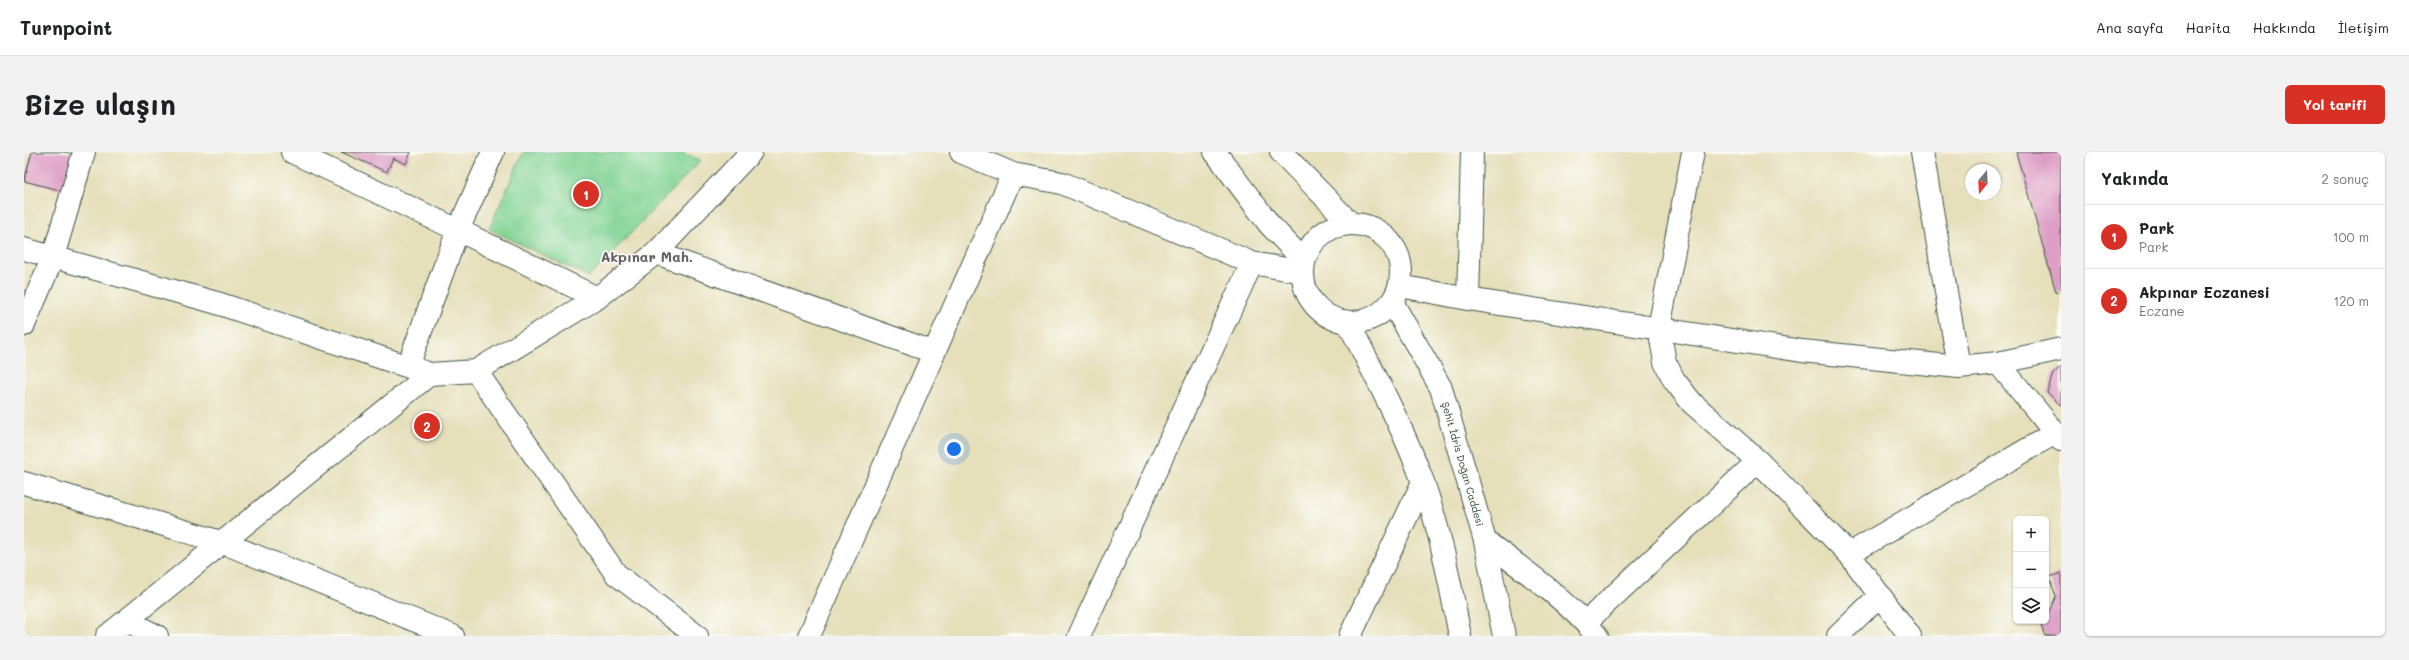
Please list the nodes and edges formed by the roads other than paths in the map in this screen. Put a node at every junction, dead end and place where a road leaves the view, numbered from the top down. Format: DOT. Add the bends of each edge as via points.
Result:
graph roads {
  1 [pos="84,152"];
  2 [pos="292,152"];
  3 [pos="493,152"];
  4 [pos="751,152"];
  5 [pos="961,152"];
  6 [pos="1215,152"];
  7 [pos="1281,152"];
  8 [pos="1472,152"];
  9 [pos="1693,152"];
  10 [pos="1922,152"];
  11 [pos="1013,174"];
  12 [pos="1350,223"];
  13 [pos="458,230"];
  14 [pos="24,249"];
  15 [pos="656,253"];
  16 [pos="53,257"];
  17 [pos="1252,263"];
  18 [pos="1304,267"];
  19 [pos="1396,294"];
  20 [pos="597,298"];
  21 [pos="1468,299"];
  22 [pos="1348,322"];
  23 [pos="24,325"];
  24 [pos="1659,328"];
  25 [pos="2061,349"];
  26 [pos="933,352"];
  27 [pos="1998,363"];
  28 [pos="408,366"];
  29 [pos="1959,367"];
  30 [pos="476,371"];
  31 [pos="430,374"];
  32 [pos="2058,437"];
  33 [pos="1758,461"];
  34 [pos="1422,482"];
  35 [pos="24,483"];
  36 [pos="1485,541"];
  37 [pos="224,543"];
  38 [pos="1849,554"];
  39 [pos="1880,595"];
  40 [pos="127,621"];
  41 [pos="1592,629"];
  42 [pos="107,636"];
  43 [pos="157,636"];
  44 [pos="453,636"];
  45 [pos="697,636"];
  46 [pos="808,636"];
  47 [pos="1079,636"];
  48 [pos="1350,636"];
  49 [pos="1460,636"];
  50 [pos="1504,636"];
  51 [pos="1838,636"];
  52 [pos="1910,636"];
  1 -- 16 [label="street"];
  2 -- 13 [label="street"];
  3 -- 13 [label="street"];
  4 -- 15 [label="street"];
  5 -- 11 [label="street"];
  6 -- 18 [label="street"];
  7 -- 12 [label="street"];
  8 -- 21 [label="street"];
  9 -- 24 [label="street"];
  10 -- 29 [label="street"];
  11 -- 17 [label="street" via="1062,183"];
  11 -- 26 [label="street"];
  12 -- 18 [label="street" via="1334,227 1321,235 1310,246"];
  12 -- 19 [label="street" via="1380,232 1391,242 1399,255 1402,271"];
  13 -- 20 [label="street"];
  13 -- 28 [label="street"];
  14 -- 16 [label="street"];
  15 -- 20 [label="street"];
  15 -- 26 [label="street"];
  16 -- 23 [label="street"];
  16 -- 28 [label="street" via="216,304"];
  17 -- 18 [label="street"];
  17 -- 47 [label="street"];
  18 -- 22 [label="street" via="1309,298 1332,318"];
  19 -- 21 [label="street"];
  19 -- 22 [label="street" via="1380,314 1365,321"];
  19 -- 36 [label="street, Şehit İdris Doğan Caddesi" via="1441,388"];
  20 -- 30 [label="street"];
  21 -- 24 [label="street"];
  22 -- 34 [label="street" via="1390,407"];
  24 -- 29 [label="street" via="1802,351"];
  24 -- 33 [label="street" via="1665,362 1674,380 1692,403"];
  25 -- 27 [label="street"];
  26 -- 46 [label="street"];
  27 -- 29 [label="street"];
  27 -- 32 [label="street"];
  28 -- 31 [label="street"];
  30 -- 31 [label="street"];
  30 -- 45 [label="street" via="616,574"];
  31 -- 37 [label="street"];
  32 -- 38 [label="street"];
  33 -- 38 [label="street"];
  33 -- 41 [label="street"];
  34 -- 48 [label="street"];
  34 -- 49 [label="street" via="1444,549"];
  35 -- 37 [label="street"];
  36 -- 41 [label="street" via="1537,580"];
  36 -- 50 [label="street, Şehit İdris Doğan Caddesi"];
  37 -- 40 [label="street"];
  37 -- 44 [label="street"];
  38 -- 39 [label="street"];
  39 -- 51 [label="street"];
  39 -- 52 [label="street"];
  40 -- 42 [label="street"];
  40 -- 43 [label="street"];
}
